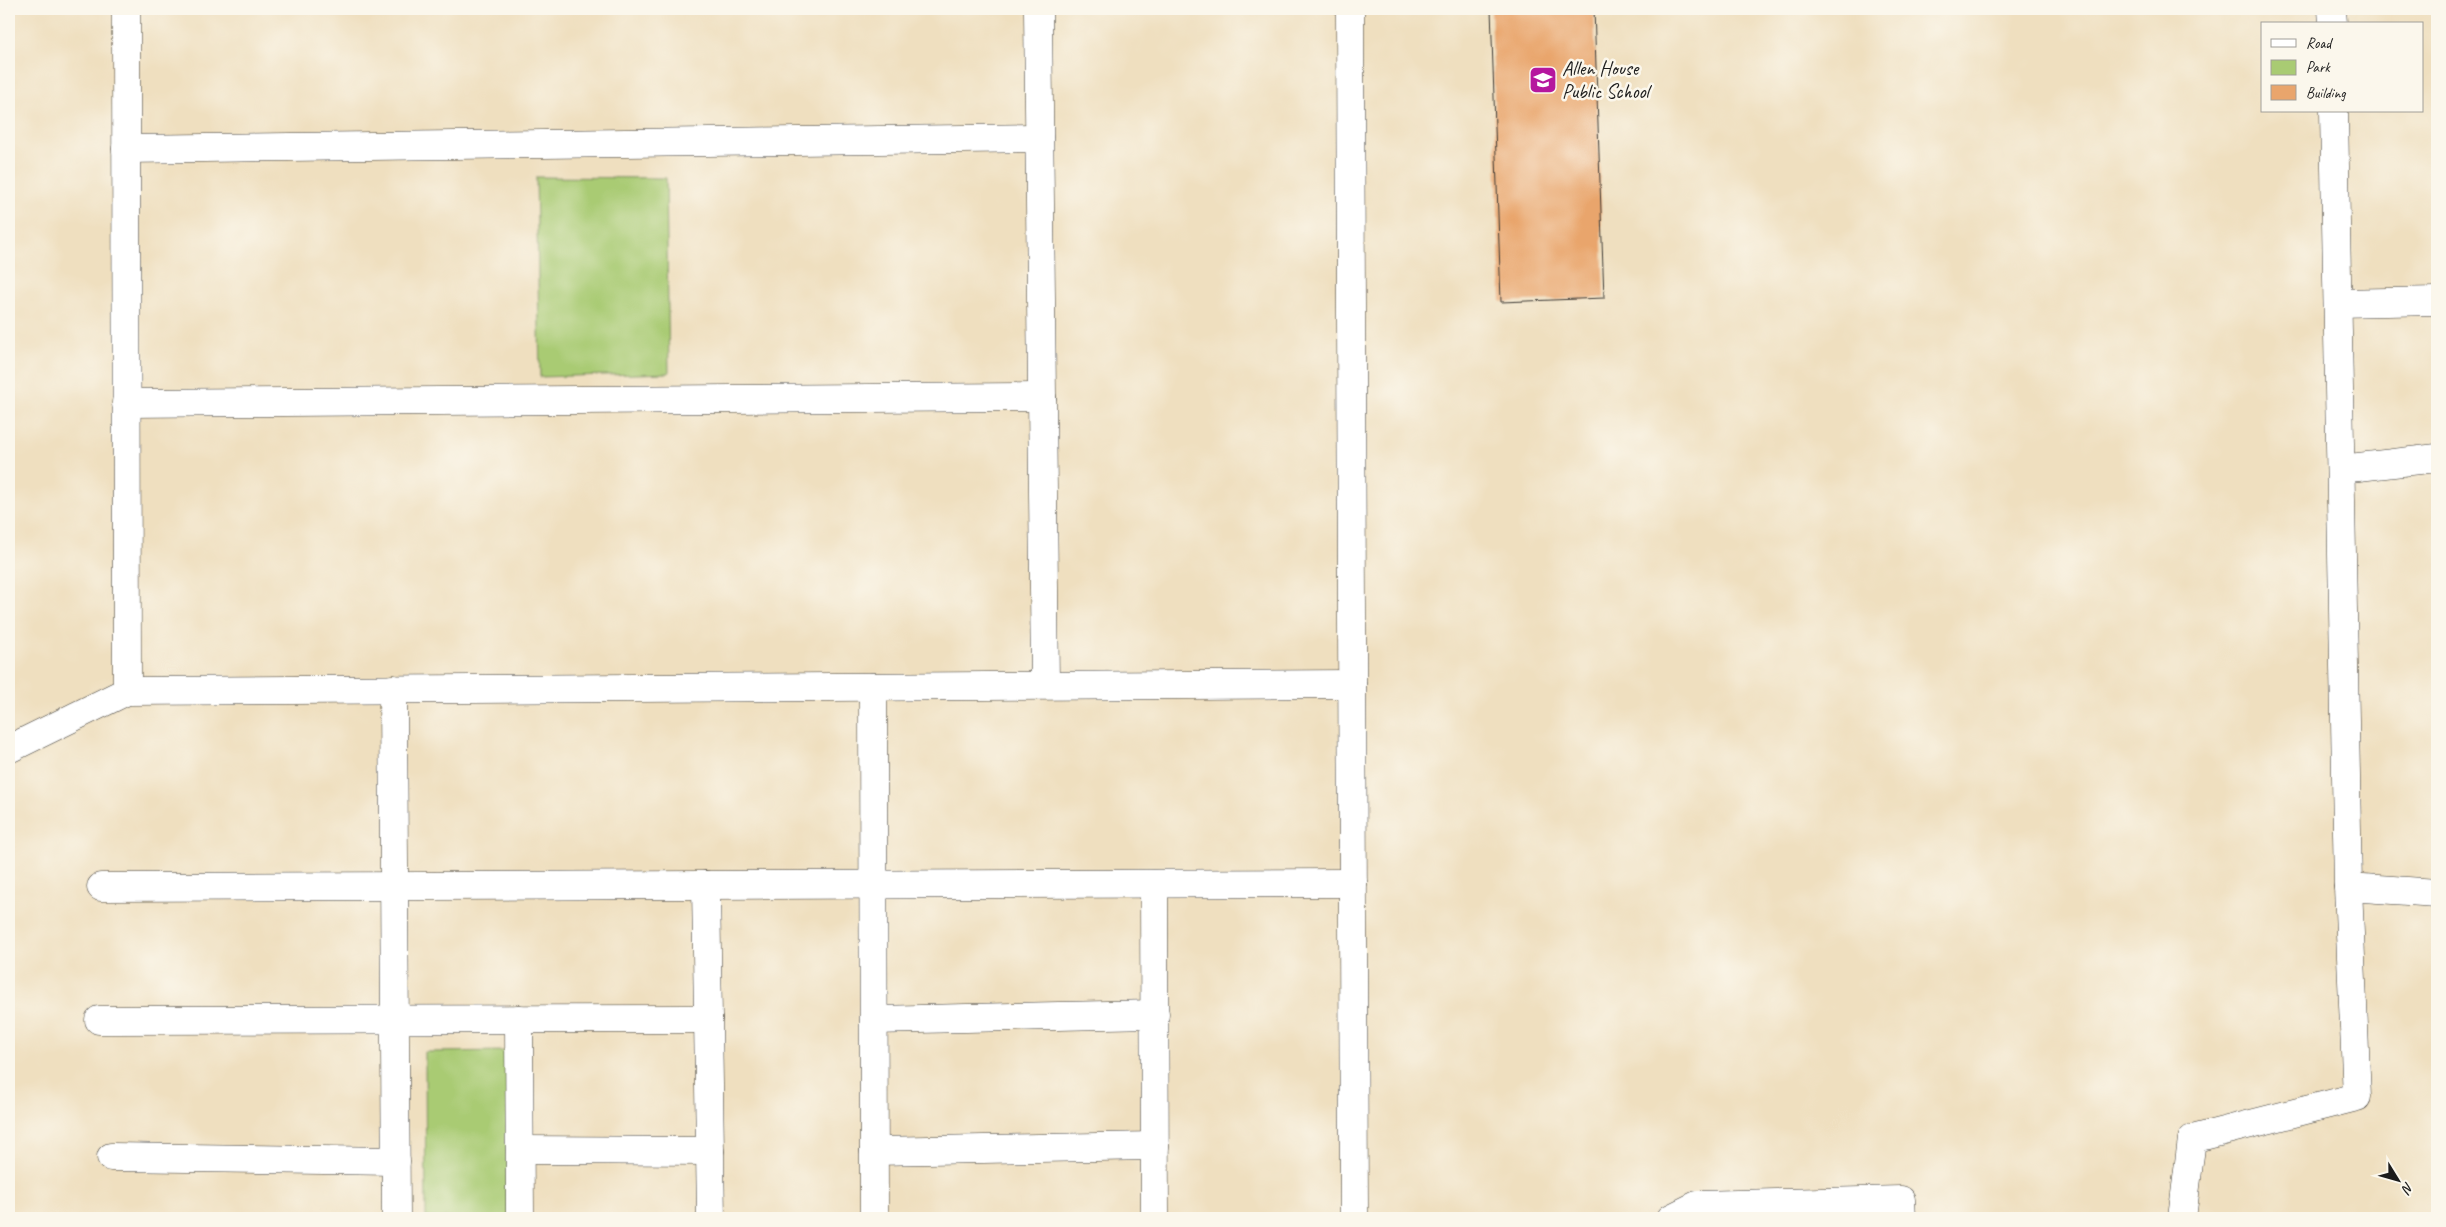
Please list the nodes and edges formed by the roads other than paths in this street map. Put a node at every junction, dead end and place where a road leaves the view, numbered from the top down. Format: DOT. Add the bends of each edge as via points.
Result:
graph roads {
  1 [pos="126,9"];
  2 [pos="1038,9"];
  3 [pos="1350,9"];
  4 [pos="2332,9"];
  5 [pos="2333,22"];
  6 [pos="2334,112"];
  7 [pos="1039,138"];
  8 [pos="126,149"];
  9 [pos="2437,302"];
  10 [pos="2338,303"];
  11 [pos="1042,397"];
  12 [pos="126,404"];
  13 [pos="2437,458"];
  14 [pos="2341,469"];
  15 [pos="1352,684"];
  16 [pos="1044,685"];
  17 [pos="873,687"];
  18 [pos="393,689"];
  19 [pos="127,691"];
  20 [pos="9,749"];
  21 [pos="1353,883"];
  22 [pos="873,884"];
  23 [pos="1154,884"];
  24 [pos="706,885"];
  25 [pos="394,886"];
  26 [pos="101,887"];
  27 [pos="2348,887"];
  28 [pos="2437,893"];
  29 [pos="1155,1014"];
  30 [pos="519,1019"];
  31 [pos="708,1019"];
  32 [pos="99,1020"];
  33 [pos="395,1020"];
  34 [pos="874,1020"];
  35 [pos="1155,1146"];
  36 [pos="520,1150"];
  37 [pos="710,1151"];
  38 [pos="874,1151"];
  39 [pos="111,1157"];
  40 [pos="396,1161"];
  41 [pos="396,1218"];
  42 [pos="520,1218"];
  43 [pos="711,1218"];
  44 [pos="874,1218"];
  45 [pos="1155,1218"];
  46 [pos="1354,1218"];
  47 [pos="1672,1218"];
  48 [pos="1902,1218"];
  49 [pos="2182,1218"];
  1 -- 8 [label="street"];
  2 -- 7 [label="street"];
  3 -- 15 [label="street"];
  4 -- 5 [label="street"];
  6 -- 10 [label="street"];
  7 -- 8 [label="street"];
  7 -- 11 [label="street"];
  8 -- 12 [label="street"];
  9 -- 10 [label="street"];
  10 -- 14 [label="street"];
  11 -- 12 [label="street"];
  11 -- 16 [label="street"];
  12 -- 19 [label="street"];
  13 -- 14 [label="street"];
  14 -- 27 [label="street"];
  15 -- 16 [label="street"];
  15 -- 21 [label="street"];
  16 -- 17 [label="street"];
  17 -- 18 [label="street"];
  17 -- 22 [label="street"];
  18 -- 19 [label="street"];
  18 -- 25 [label="street"];
  19 -- 20 [label="street"];
  21 -- 23 [label="street"];
  21 -- 46 [label="street"];
  22 -- 23 [label="street"];
  22 -- 24 [label="street"];
  22 -- 34 [label="street"];
  23 -- 29 [label="street"];
  24 -- 25 [label="street"];
  24 -- 31 [label="street"];
  25 -- 26 [label="street"];
  25 -- 33 [label="street"];
  27 -- 28 [label="street"];
  27 -- 49 [label="street" via="2357,1097 2192,1139"];
  29 -- 34 [label="street"];
  29 -- 35 [label="street"];
  30 -- 31 [label="street"];
  30 -- 33 [label="street"];
  30 -- 36 [label="street"];
  31 -- 37 [label="street"];
  32 -- 33 [label="street"];
  33 -- 40 [label="street"];
  34 -- 38 [label="street"];
  35 -- 38 [label="street"];
  35 -- 45 [label="street"];
  36 -- 37 [label="street"];
  36 -- 42 [label="street"];
  37 -- 43 [label="street"];
  38 -- 44 [label="street"];
  39 -- 40 [label="street"];
  40 -- 41 [label="street"];
  47 -- 48 [label="street" via="1697,1205 1901,1200"];
}
